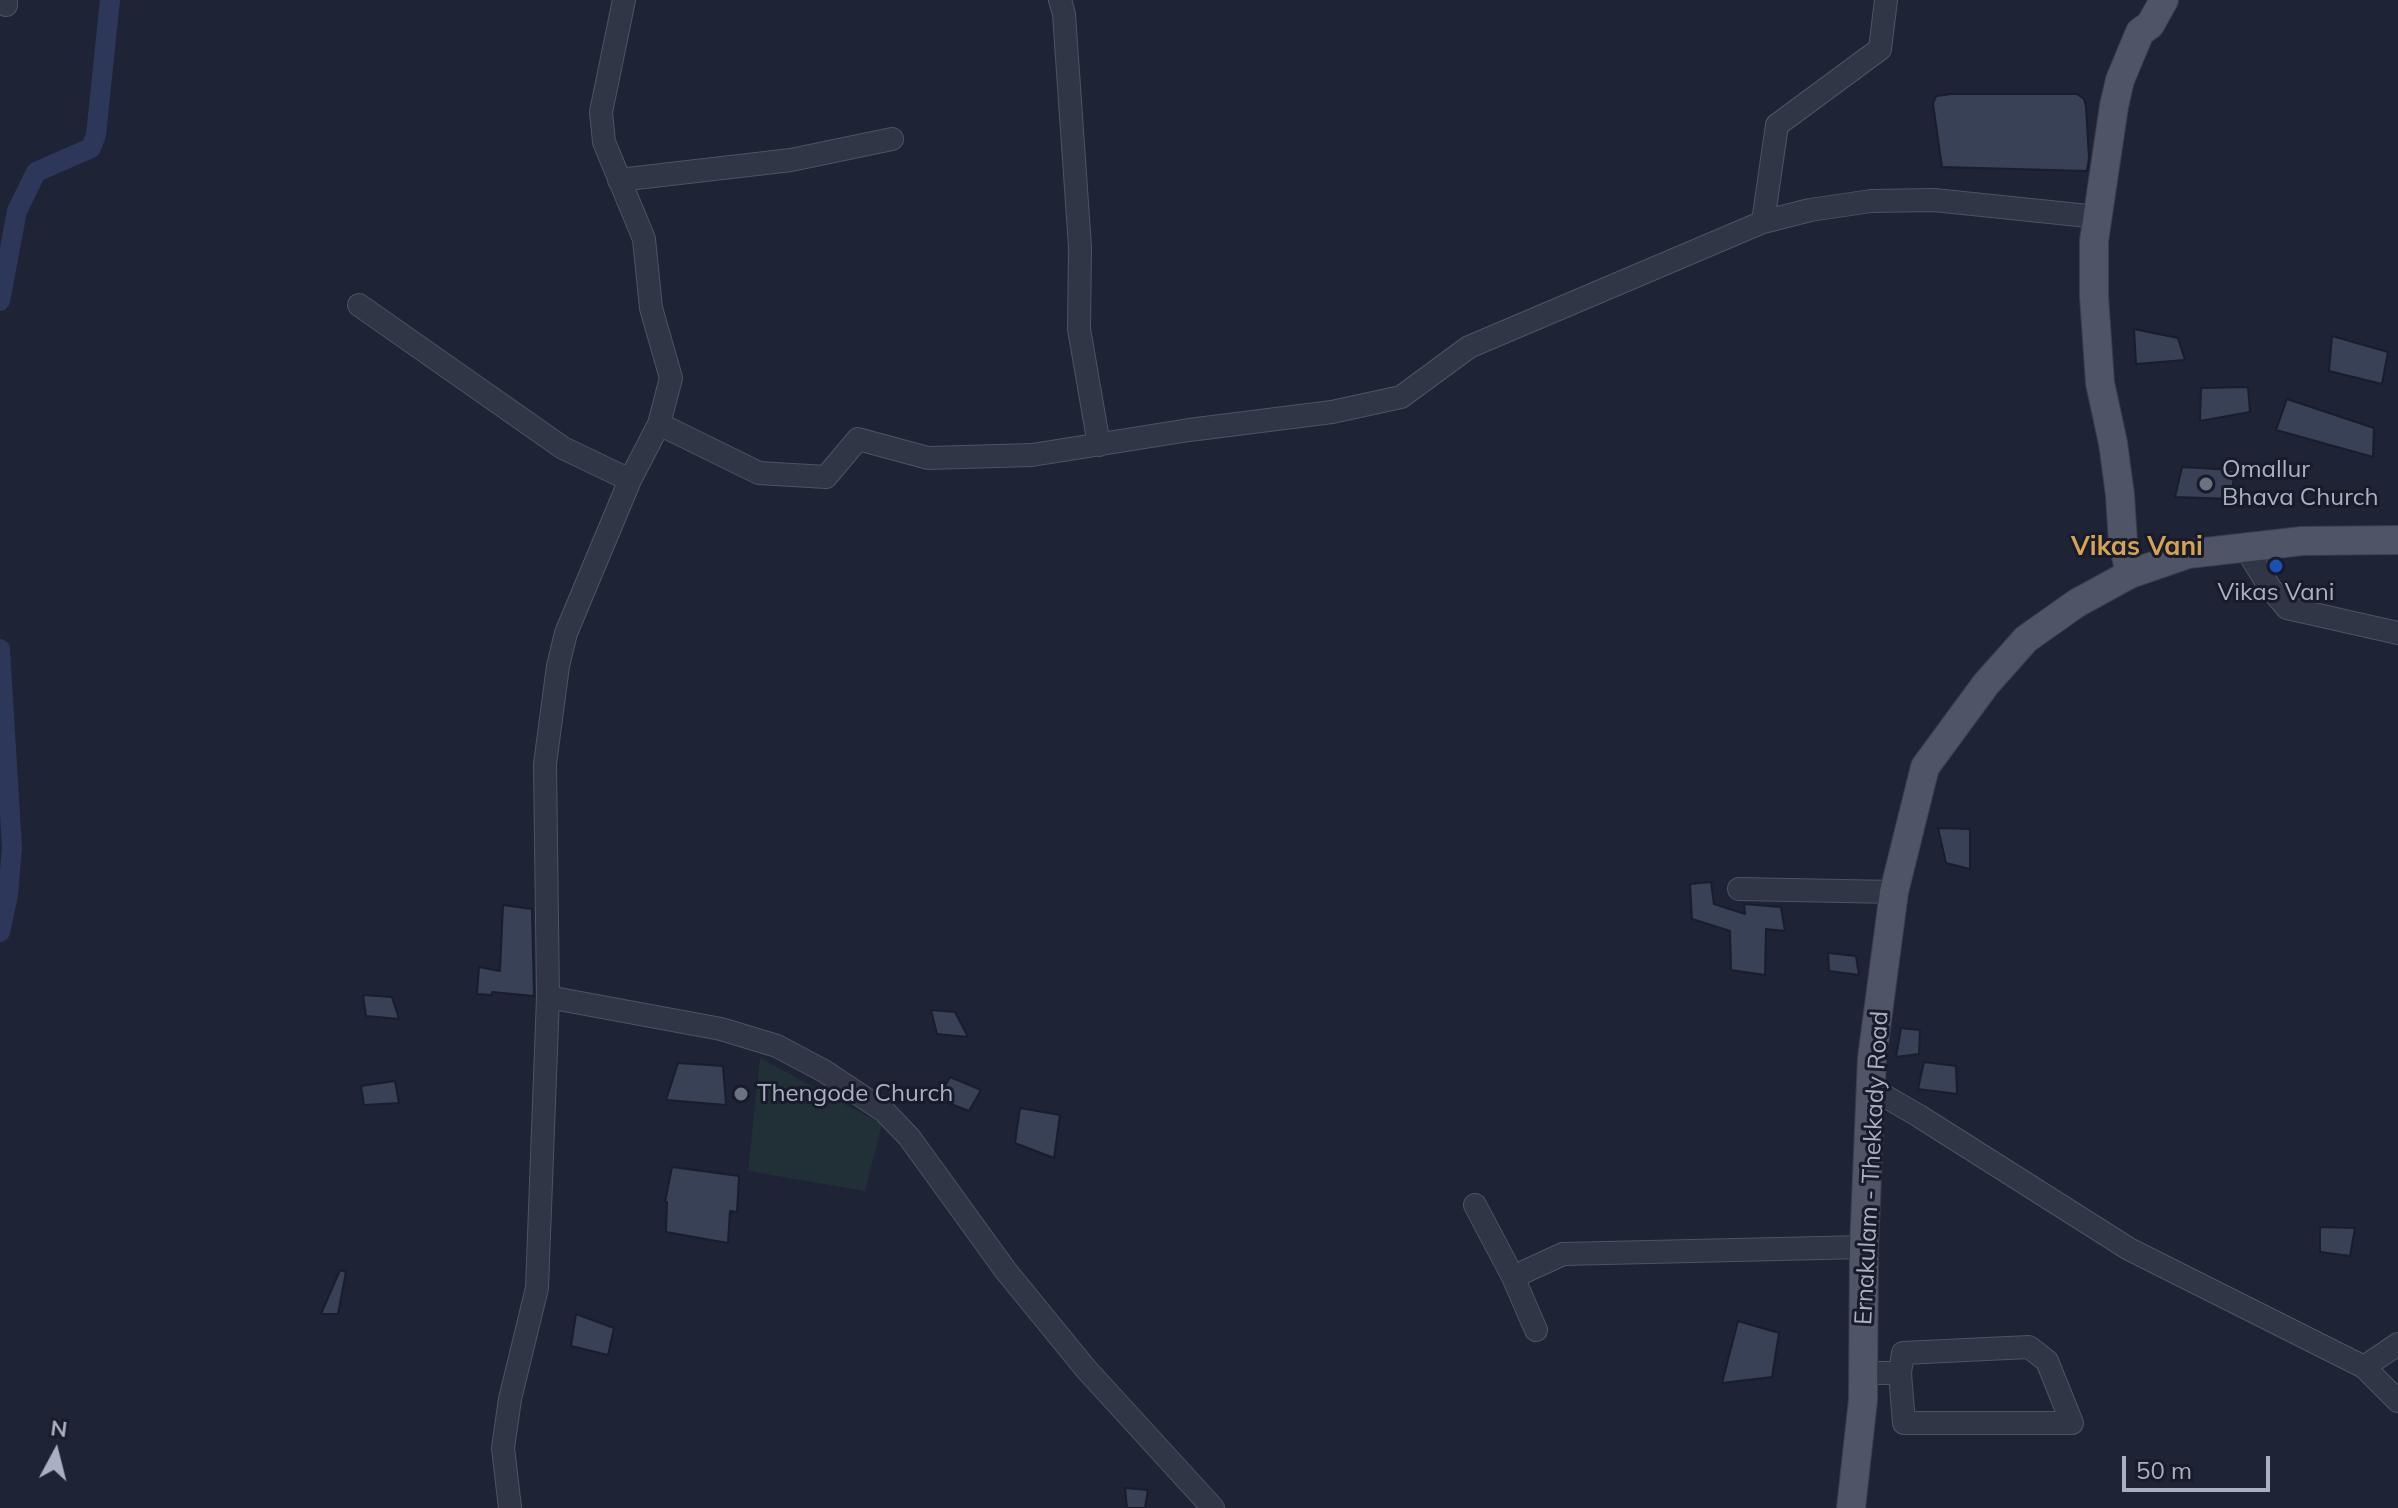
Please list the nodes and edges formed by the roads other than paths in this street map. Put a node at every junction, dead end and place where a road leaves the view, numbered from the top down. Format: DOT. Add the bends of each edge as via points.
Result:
graph roads {
  1 [pos="624,0"];
  2 [pos="1060,0"];
  3 [pos="1886,0"];
  4 [pos="2161,1"];
  5 [pos="892,139"];
  6 [pos="619,180"];
  7 [pos="2098,217"];
  8 [pos="1763,222"];
  9 [pos="359,305"];
  10 [pos="659,424"];
  11 [pos="1099,445"];
  12 [pos="630,480"];
  13 [pos="2398,540"];
  14 [pos="2245,547"];
  15 [pos="2130,574"];
  16 [pos="2398,633"];
  17 [pos="1739,889"];
  18 [pos="1894,892"];
  19 [pos="548,997"];
  20 [pos="1871,1088"];
  21 [pos="1475,1205"];
  22 [pos="1864,1247"];
  23 [pos="1513,1277"];
  24 [pos="1536,1330"];
  25 [pos="2398,1344"];
  26 [pos="2364,1367"];
  27 [pos="1863,1373"];
  28 [pos="1900,1373"];
  29 [pos="2398,1401"];
  30 [pos="510,1508"];
  31 [pos="1213,1508"];
  32 [pos="1851,1508"];
  1 -- 6 [label="street" via="601,112 604,142"];
  2 -- 11 [label="street" via="1080,247 1079,329"];
  3 -- 8 [label="street" via="1880,49 1777,125"];
  4 -- 7 [label="main road" via="2150,25 2140,32 2120,80"];
  5 -- 6 [label="street" via="791,160"];
  6 -- 10 [label="street" via="644,239 651,308 671,378"];
  7 -- 8 [label="street" via="1934,200 1871,201"];
  7 -- 15 [label="main road" via="2094,296 2099,370"];
  8 -- 11 [label="street" via="1469,347 1401,397"];
  9 -- 12 [label="street" via="563,448"];
  10 -- 11 [label="street" via="759,473 826,477 858,439 928,458 1032,455"];
  10 -- 12 [label="street"];
  12 -- 19 [label="street" via="566,633 558,666 545,764"];
  13 -- 14 [label="main road, Ernakulam - Thekkady Road"];
  14 -- 15 [label="main road, Ernakulam - Thekkady Road" via="2188,554"];
  14 -- 16 [label="street" via="2287,608"];
  15 -- 18 [label="main road, Ernakulam - Thekkady Road" via="2026,639 1925,767"];
  17 -- 18 [label="street"];
  18 -- 20 [label="main road, Ernakulam - Thekkady Road"];
  19 -- 30 [label="street" via="537,1288 503,1448"];
  19 -- 31 [label="street" via="721,1029 777,1046 884,1111 1086,1369"];
  20 -- 22 [label="main road, Ernakulam - Thekkady Road"];
  20 -- 26 [label="street" via="2129,1249"];
  21 -- 23 [label="street"];
  22 -- 23 [label="street" via="1563,1254"];
  22 -- 27 [label="main road, Ernakulam - Thekkady Road"];
  23 -- 24 [label="street"];
  25 -- 26 [label="street"];
  26 -- 29 [label="street"];
  27 -- 28 [label="street"];
  27 -- 32 [label="main road, Ernakulam - Thekkady Road"];
  28 -- 28 [label="street" via="1903,1353 2029,1347 2047,1361 2072,1423 1904,1423"];
}
